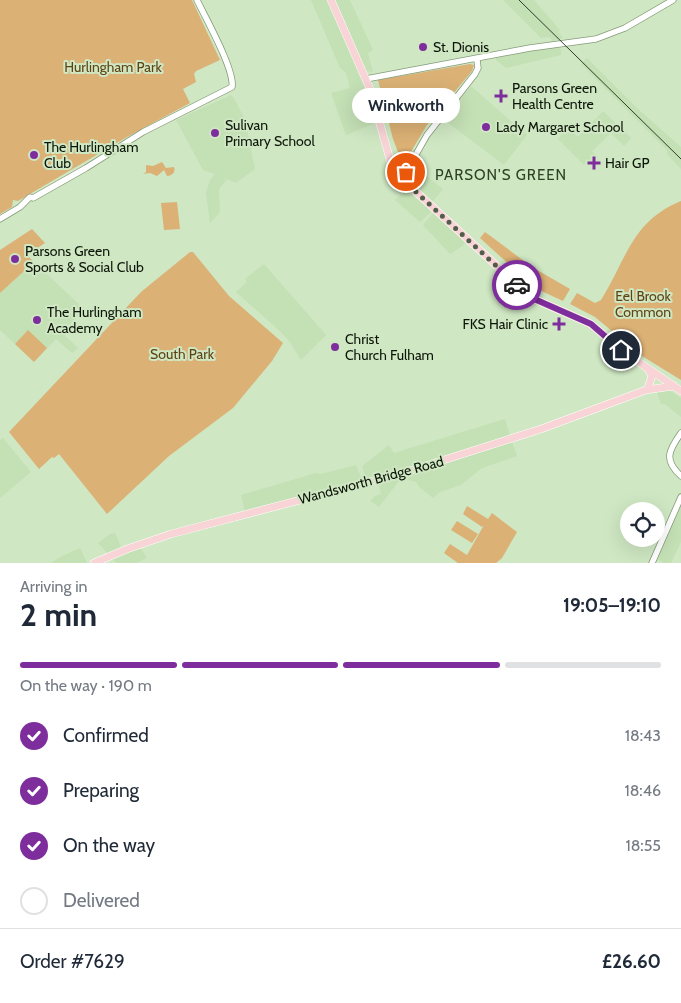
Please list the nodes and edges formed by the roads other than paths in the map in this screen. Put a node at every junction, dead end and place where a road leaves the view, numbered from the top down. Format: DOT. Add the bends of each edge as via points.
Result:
graph roads {
  1 [pos="197,0"];
  2 [pos="330,0"];
  3 [pos="673,0"];
  4 [pos="477,60"];
  5 [pos="366,79"];
  6 [pos="402,179"];
  7 [pos="0,219"];
  8 [pos="648,368"];
  9 [pos="662,378"];
  10 [pos="674,386"];
  11 [pos="647,389"];
  12 [pos="681,391"];
  13 [pos="681,433"];
  14 [pos="681,476"];
  15 [pos="681,497"];
  16 [pos="94,563"];
  17 [pos="652,563"];
  1 -- 7 [label="street" via="229,72 231,88 144,132"];
  2 -- 5 [label="main road"];
  3 -- 4 [label="street" via="625,28 596,39 530,48"];
  4 -- 5 [label="street"];
  4 -- 6 [label="street" via="475,74 427,135"];
  5 -- 6 [label="main road" via="388,155"];
  6 -- 8 [label="main road" via="532,298 591,324"];
  8 -- 9 [label="main road"];
  8 -- 11 [label="main road" via="652,376"];
  9 -- 10 [label="main road"];
  9 -- 11 [label="main road"];
  10 -- 11 [label="main road"];
  10 -- 12 [label="main road"];
  11 -- 16 [label="main road, Wandsworth Bridge Road" via="541,429 403,473 170,534"];
  13 -- 14 [label="street" via="671,448 670,457 674,469"];
  15 -- 17 [label="street"];
}
